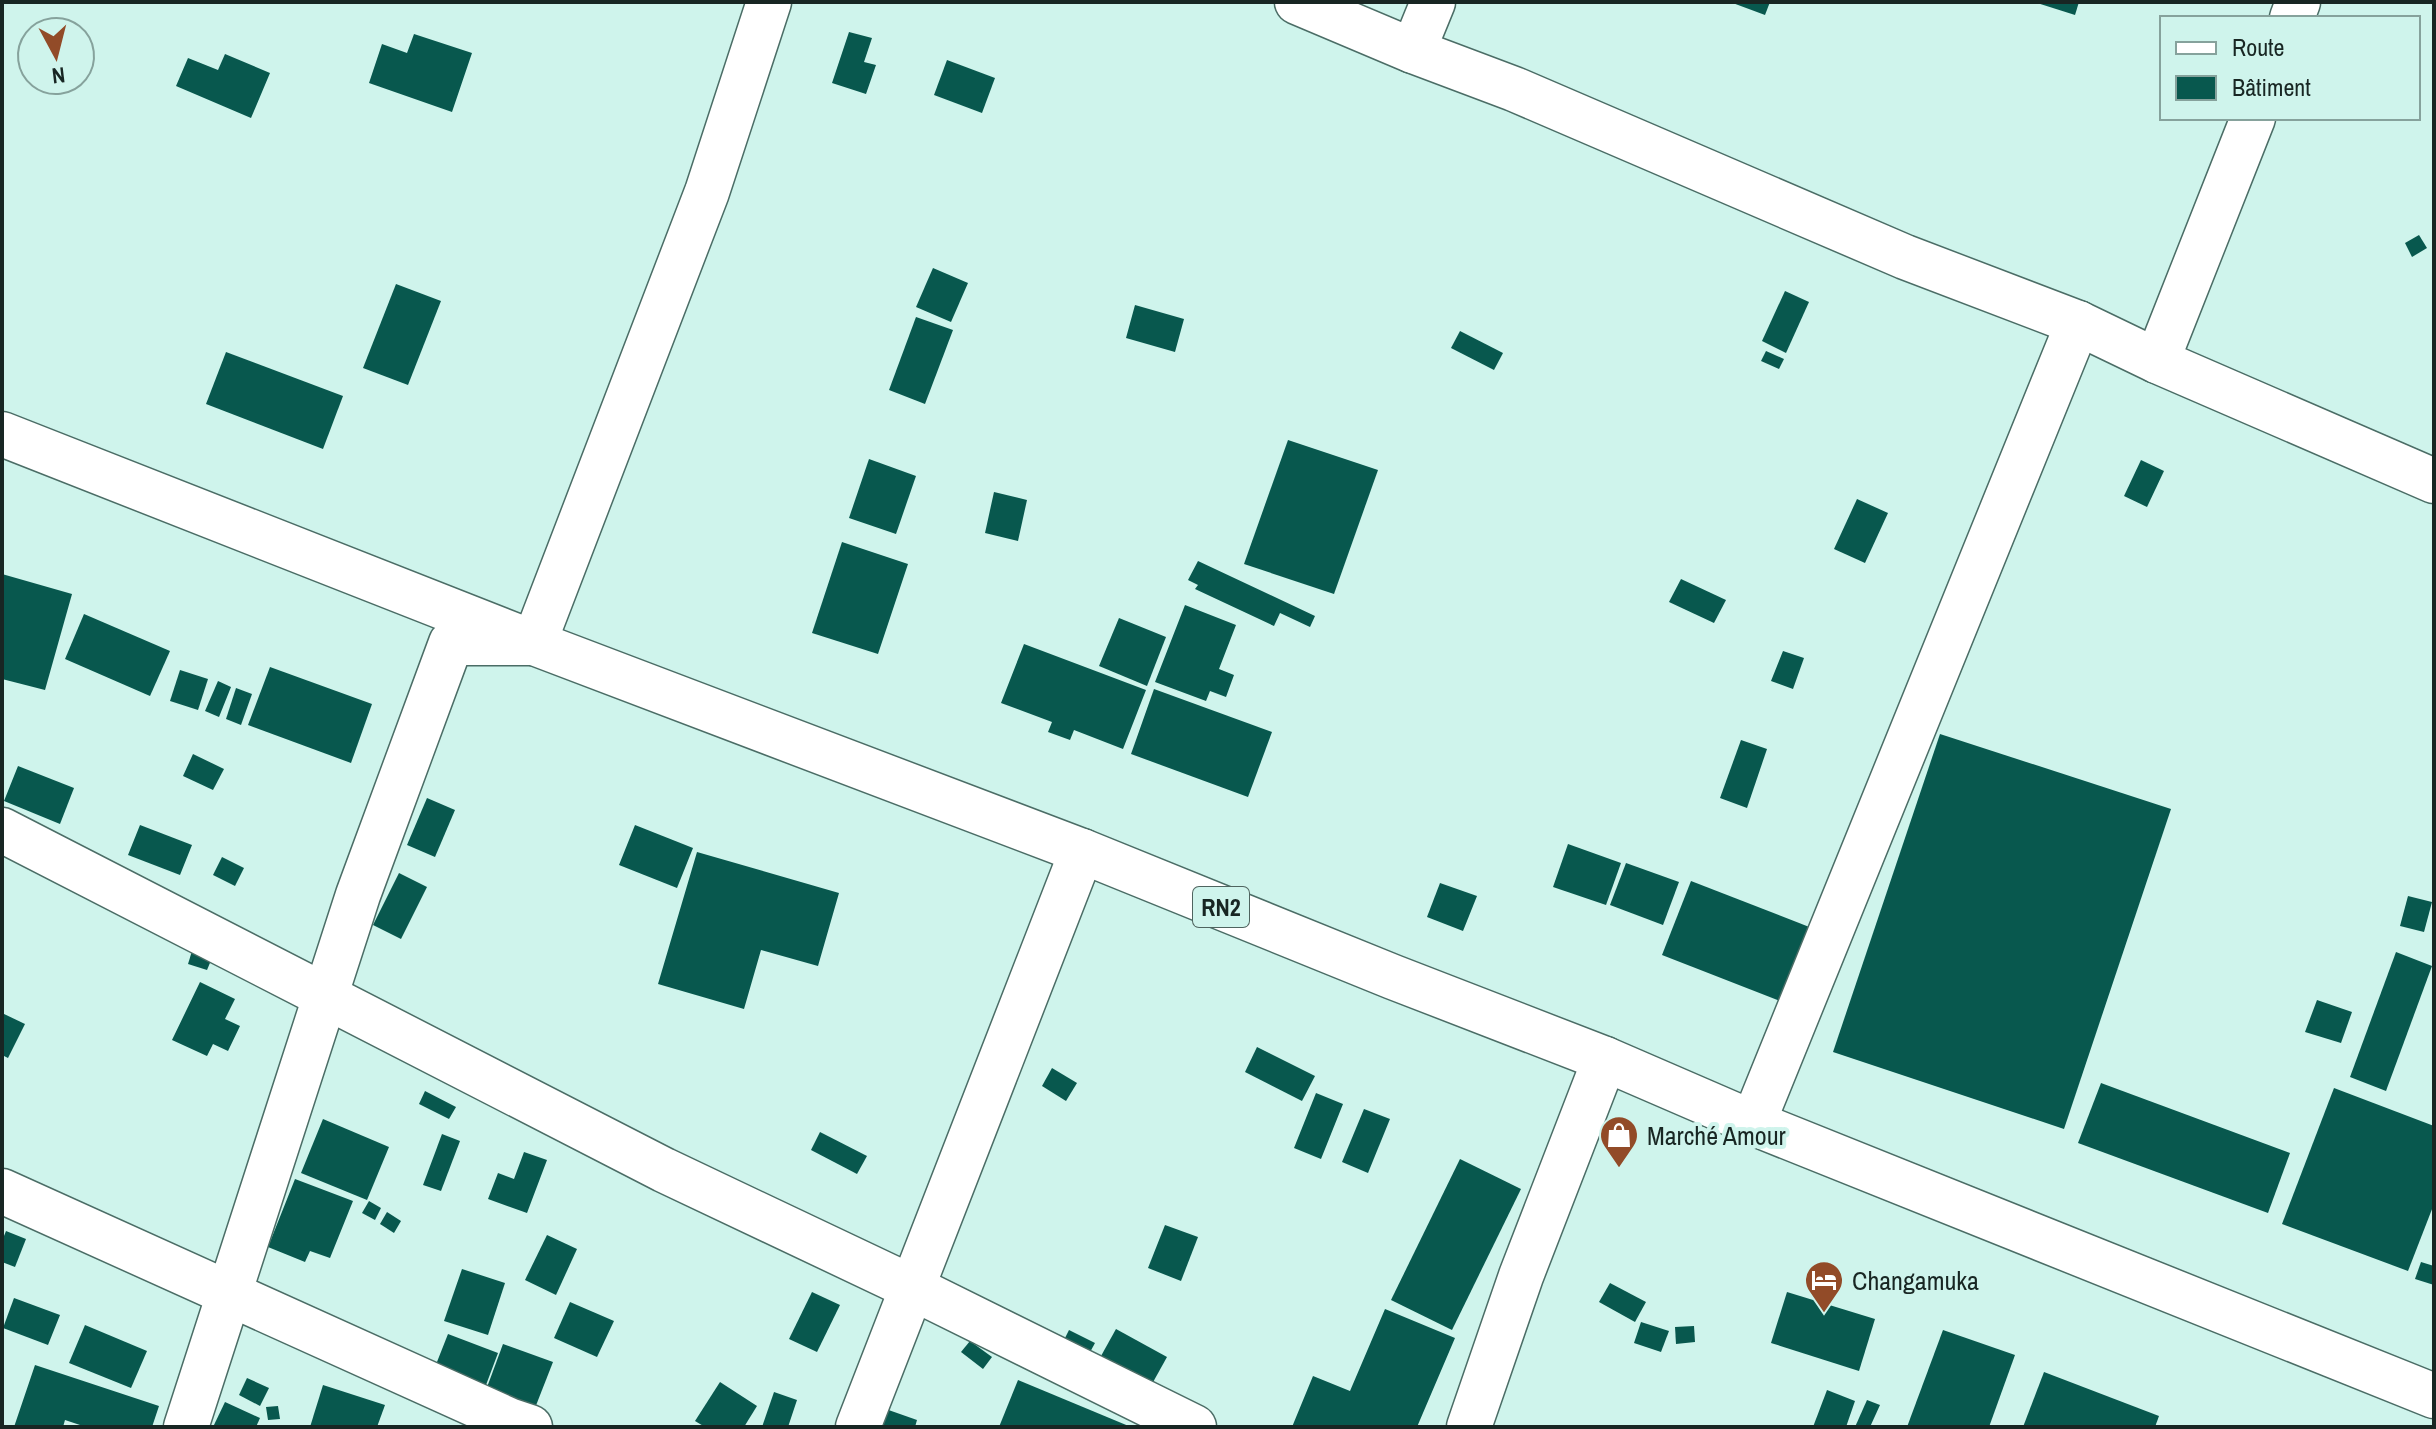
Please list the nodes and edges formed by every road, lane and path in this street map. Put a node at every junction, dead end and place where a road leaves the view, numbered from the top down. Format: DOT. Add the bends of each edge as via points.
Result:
graph roads {
  1 [pos="769,2"];
  2 [pos="1297,2"];
  3 [pos="1433,2"];
  4 [pos="1413,51"];
  5 [pos="2252,120"];
  6 [pos="2078,323"];
  7 [pos="2157,361"];
  8 [pos="2,434"];
  9 [pos="2434,481"];
  10 [pos="534,643"];
  11 [pos="2,830"];
  12 [pos="1082,851"];
  13 [pos="325,996"];
  14 [pos="1605,1059"];
  15 [pos="1753,1123"];
  16 [pos="2,1191"];
  17 [pos="913,1288"];
  18 [pos="229,1294"];
  19 [pos="2434,1396"];
  20 [pos="186,1427"];
  21 [pos="530,1427"];
  22 [pos="858,1427"];
  23 [pos="1194,1427"];
  24 [pos="1469,1427"];
  1 -- 10 [label="main road" via="707,192"];
  2 -- 4 [label="main road"];
  3 -- 4 [label="main road"];
  4 -- 6 [label="main road" via="1905,257"];
  5 -- 7 [label="main road"];
  6 -- 7 [label="main road"];
  6 -- 15 [label="main road"];
  7 -- 9 [label="main road"];
  8 -- 10 [label="main road, RN2"];
  10 -- 12 [label="main road, RN2"];
  10 -- 13 [label="main road" via="451,643"];
  11 -- 13 [label="main road"];
  12 -- 14 [label="main road, RN2"];
  12 -- 17 [label="main road"];
  13 -- 17 [label="main road" via="664,1170"];
  13 -- 18 [label="main road"];
  14 -- 15 [label="main road, RN2"];
  14 -- 24 [label="main road"];
  15 -- 19 [label="main road, RN2"];
  16 -- 18 [label="main road"];
  17 -- 22 [label="main road"];
  17 -- 23 [label="main road"];
  18 -- 20 [label="main road"];
  18 -- 21 [label="main road"];
}
